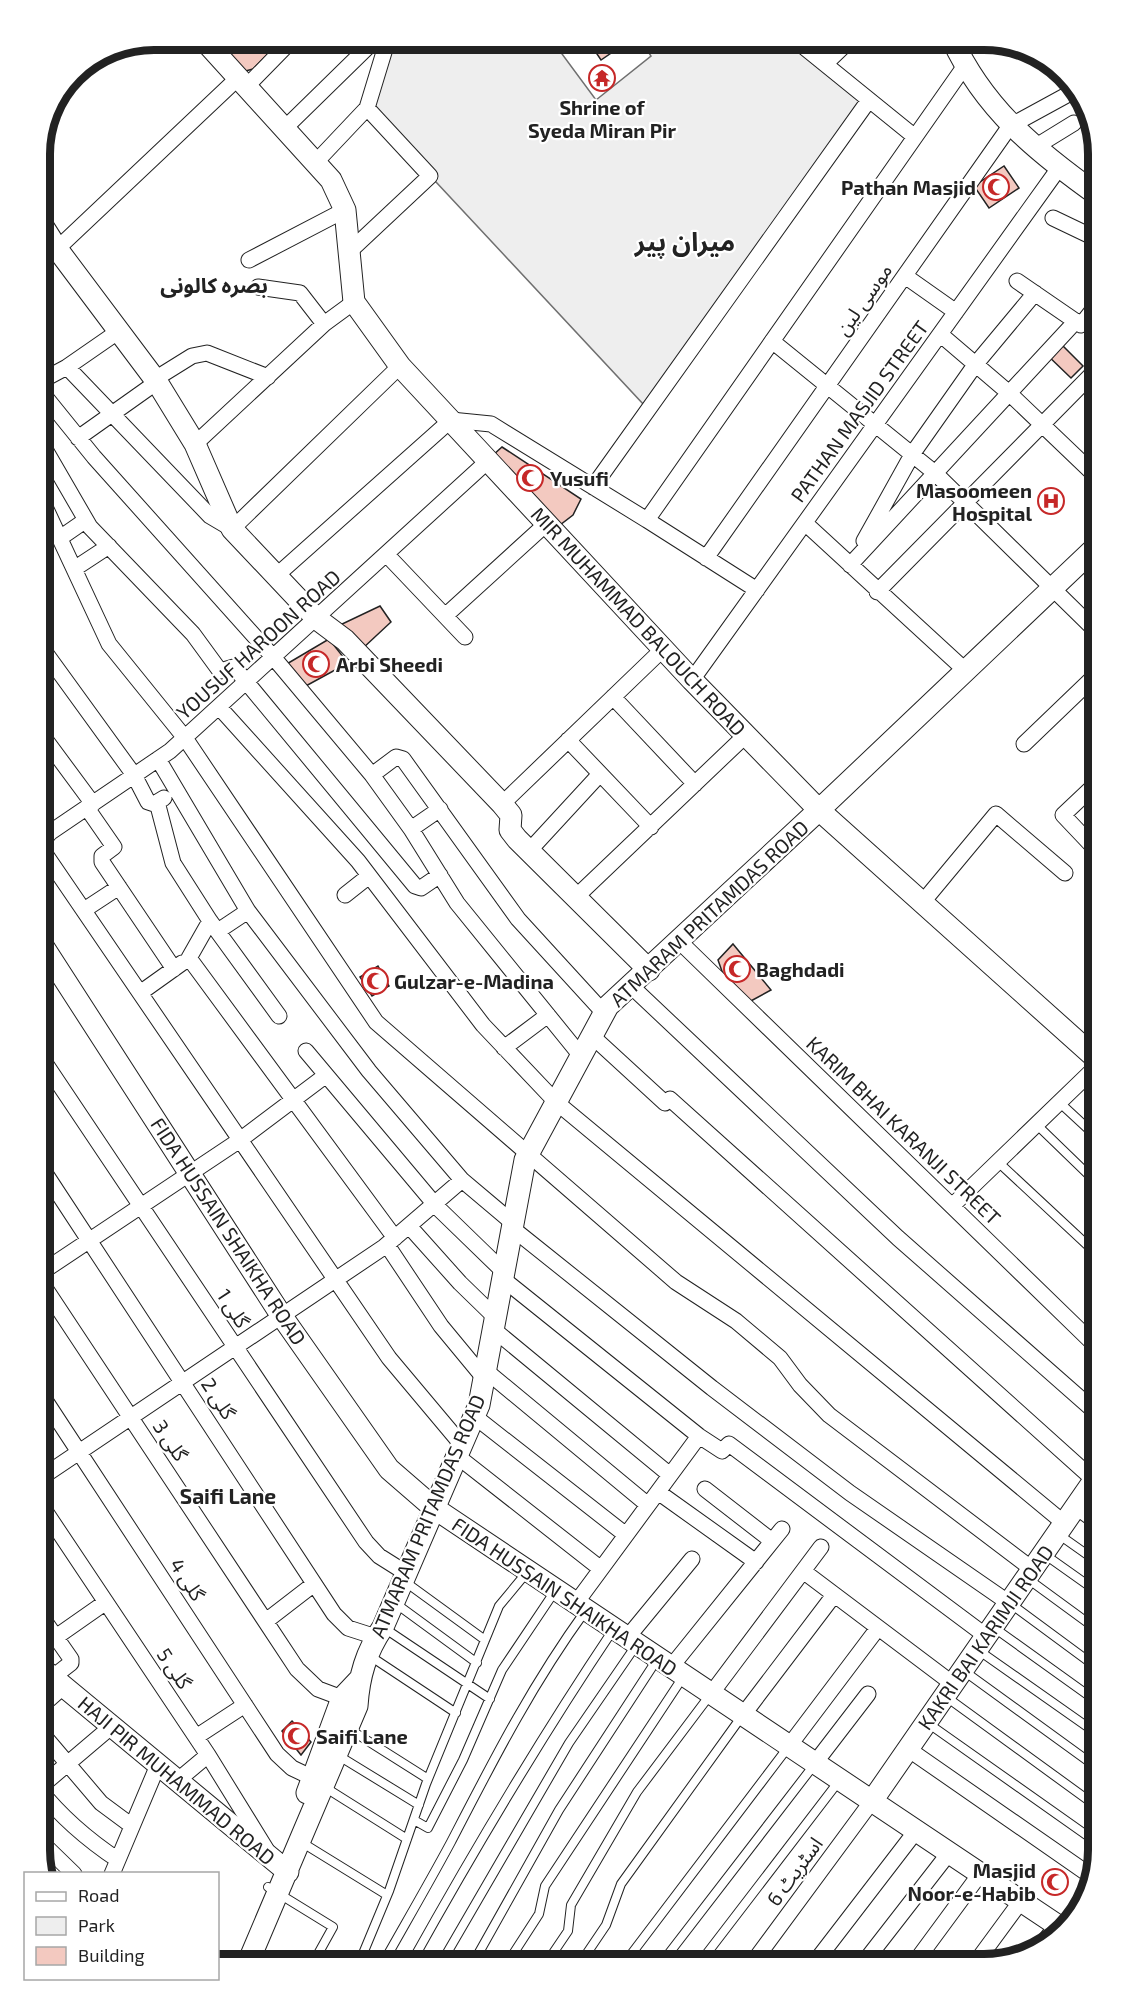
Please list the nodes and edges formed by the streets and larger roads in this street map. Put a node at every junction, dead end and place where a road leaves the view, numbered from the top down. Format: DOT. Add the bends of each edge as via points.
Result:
graph roads {
  1 [pos="213,50"];
  2 [pos="280,50"];
  3 [pos="365,50"];
  4 [pos="385,50"];
  5 [pos="808,50"];
  6 [pos="840,50"];
  7 [pos="957,50"];
  8 [pos="825,64"];
  9 [pos="964,66"];
  10 [pos="243,82"];
  11 [pos="1069,94"];
  12 [pos="869,100"];
  13 [pos="367,108"];
  14 [pos="1074,123"];
  15 [pos="1010,126"];
  16 [pos="285,128"];
  17 [pos="915,137"];
  18 [pos="1035,147"];
  19 [pos="315,163"];
  20 [pos="1059,168"];
  21 [pos="1088,188"];
  22 [pos="345,210"];
  23 [pos="1053,218"];
  24 [pos="1088,235"];
  25 [pos="50,237"];
  26 [pos="58,250"];
  27 [pos="350,250"];
  28 [pos="50,257"];
  29 [pos="249,260"];
  30 [pos="905,276"];
  31 [pos="1017,281"];
  32 [pos="258,287"];
  33 [pos="1035,293"];
  34 [pos="354,302"];
  35 [pos="956,312"];
  36 [pos="1088,316"];
  37 [pos="1076,321"];
  38 [pos="324,324"];
  39 [pos="119,331"];
  40 [pos="940,334"];
  41 [pos="772,341"];
  42 [pos="975,365"];
  43 [pos="400,366"];
  44 [pos="67,367"];
  45 [pos="50,376"];
  46 [pos="268,377"];
  47 [pos="1088,378"];
  48 [pos="156,381"];
  49 [pos="828,385"];
  50 [pos="1009,393"];
  51 [pos="50,402"];
  52 [pos="111,414"];
  53 [pos="451,420"];
  54 [pos="876,424"];
  55 [pos="1042,424"];
  56 [pos="78,438"];
  57 [pos="195,444"];
  58 [pos="913,453"];
  59 [pos="50,458"];
  60 [pos="490,459"];
  61 [pos="1088,468"];
  62 [pos="935,473"];
  63 [pos="593,487"];
  64 [pos="965,502"];
  65 [pos="50,517"];
  66 [pos="86,520"];
  67 [pos="647,520"];
  68 [pos="805,523"];
  69 [pos="546,524"];
  70 [pos="232,529"];
  71 [pos="60,538"];
  72 [pos="109,546"];
  73 [pos="1088,554"];
  74 [pos="387,555"];
  75 [pos="706,558"];
  76 [pos="850,565"];
  77 [pos="74,569"];
  78 [pos="276,576"];
  79 [pos="1052,587"];
  80 [pos="757,590"];
  81 [pos="878,592"];
  82 [pos="446,616"];
  83 [pos="317,619"];
  84 [pos="1088,623"];
  85 [pos="465,638"];
  86 [pos="663,649"];
  87 [pos="274,658"];
  88 [pos="50,659"];
  89 [pos="966,671"];
  90 [pos="692,680"];
  91 [pos="247,682"];
  92 [pos="1088,683"];
  93 [pos="613,697"];
  94 [pos="219,707"];
  95 [pos="746,735"];
  96 [pos="184,738"];
  97 [pos="568,740"];
  98 [pos="1024,744"];
  99 [pos="50,747"];
  100 [pos="158,759"];
  101 [pos="600,774"];
  102 [pos="372,775"];
  103 [pos="134,776"];
  104 [pos="696,784"];
  105 [pos="177,791"];
  106 [pos="1088,791"];
  107 [pos="157,802"];
  108 [pos="502,804"];
  109 [pos="90,806"];
  110 [pos="440,809"];
  111 [pos="819,810"];
  112 [pos="651,827"];
  113 [pos="411,829"];
  114 [pos="50,834"];
  115 [pos="1088,841"];
  116 [pos="529,851"];
  117 [pos="50,853"];
  118 [pos="1065,873"];
  119 [pos="369,876"];
  120 [pos="440,876"];
  121 [pos="119,886"];
  122 [pos="345,895"];
  123 [pos="576,897"];
  124 [pos="922,903"];
  125 [pos="84,910"];
  126 [pos="248,911"];
  127 [pos="214,926"];
  128 [pos="679,942"];
  129 [pos="50,957"];
  130 [pos="189,958"];
  131 [pos="174,969"];
  132 [pos="649,970"];
  133 [pos="630,985"];
  134 [pos="140,993"];
  135 [pos="604,1013"];
  136 [pos="548,1015"];
  137 [pos="279,1016"];
  138 [pos="592,1035"];
  139 [pos="504,1048"];
  140 [pos="306,1051"];
  141 [pos="1088,1052"];
  142 [pos="581,1056"];
  143 [pos="50,1070"];
  144 [pos="1088,1073"];
  145 [pos="325,1076"];
  146 [pos="292,1099"];
  147 [pos="556,1102"];
  148 [pos="240,1140"];
  149 [pos="528,1154"];
  150 [pos="190,1171"];
  151 [pos="50,1180"];
  152 [pos="462,1180"];
  153 [pos="435,1204"];
  154 [pos="142,1206"];
  155 [pos="952,1206"];
  156 [pos="409,1226"];
  157 [pos="513,1226"];
  158 [pos="90,1239"];
  159 [pos="391,1241"];
  160 [pos="50,1267"];
  161 [pos="503,1275"];
  162 [pos="336,1279"];
  163 [pos="50,1296"];
  164 [pos="281,1316"];
  165 [pos="494,1323"];
  166 [pos="1088,1338"];
  167 [pos="234,1347"];
  168 [pos="485,1374"];
  169 [pos="183,1381"];
  170 [pos="1088,1405"];
  171 [pos="50,1408"];
  172 [pos="474,1416"];
  173 [pos="131,1418"];
  174 [pos="699,1436"];
  175 [pos="459,1451"];
  176 [pos="79,1452"];
  177 [pos="50,1472"];
  178 [pos="670,1475"];
  179 [pos="1088,1475"];
  180 [pos="705,1489"];
  181 [pos="1088,1492"];
  182 [pos="653,1499"];
  183 [pos="434,1508"];
  184 [pos="50,1518"];
  185 [pos="1065,1522"];
  186 [pos="782,1529"];
  187 [pos="626,1535"];
  188 [pos="772,1541"];
  189 [pos="821,1547"];
  190 [pos="692,1559"];
  191 [pos="756,1562"];
  192 [pos="1034,1567"];
  193 [pos="601,1569"];
  194 [pos="803,1571"];
  195 [pos="405,1576"];
  196 [pos="314,1584"];
  197 [pos="834,1595"];
  198 [pos="106,1602"];
  199 [pos="1009,1603"];
  200 [pos="581,1606"];
  201 [pos="266,1621"];
  202 [pos="878,1628"];
  203 [pos="50,1629"];
  204 [pos="56,1637"];
  205 [pos="626,1637"];
  206 [pos="985,1637"];
  207 [pos="375,1639"];
  208 [pos="671,1667"];
  209 [pos="52,1677"];
  210 [pos="359,1680"];
  211 [pos="953,1683"];
  212 [pos="711,1694"];
  213 [pos="868,1694"];
  214 [pos="342,1698"];
  215 [pos="245,1705"];
  216 [pos="743,1715"];
  217 [pos="112,1726"];
  218 [pos="196,1737"];
  219 [pos="50,1743"];
  220 [pos="789,1746"];
  221 [pos="908,1749"];
  222 [pos="208,1755"];
  223 [pos="66,1763"];
  224 [pos="815,1763"];
  225 [pos="158,1765"];
  226 [pos="50,1778"];
  227 [pos="177,1781"];
  228 [pos="319,1782"];
  229 [pos="872,1801"];
  230 [pos="50,1803"];
  231 [pos="132,1826"];
  232 [pos="916,1831"];
  233 [pos="50,1851"];
  234 [pos="949,1853"];
  235 [pos="279,1865"];
  236 [pos="115,1867"];
  237 [pos="72,1872"];
  238 [pos="1086,1873"];
  239 [pos="980,1874"];
  240 [pos="273,1890"];
  241 [pos="1021,1901"];
  242 [pos="1057,1925"];
  243 [pos="240,1954"];
  244 [pos="251,1954"];
  245 [pos="759,1954"];
  246 [pos="821,1954"];
  247 [pos="871,1954"];
  248 [pos="921,1954"];
  249 [pos="982,1954"];
  1 -- 10 [label="street"];
  2 -- 10 [label="street"];
  3 -- 16 [label="street"];
  4 -- 13 [label="street"];
  5 -- 8 [label="street"];
  6 -- 8 [label="street"];
  7 -- 9 [label="street"];
  8 -- 12 [label="street"];
  9 -- 15 [label="street"];
  9 -- 17 [label="street"];
  10 -- 16 [label="street"];
  10 -- 26 [label="street"];
  11 -- 15 [label="street, موسی لین"];
  12 -- 17 [label="street"];
  12 -- 63 [label="street"];
  13 -- 19 [label="street"];
  13 -- 27 [label="street" via="430,176"];
  14 -- 18 [label="street"];
  15 -- 18 [label="street"];
  15 -- 30 [label="street, موسی لین"];
  16 -- 19 [label="street"];
  17 -- 41 [label="street"];
  18 -- 20 [label="street"];
  19 -- 22 [label="street" via="332,180"];
  20 -- 21 [label="street"];
  20 -- 35 [label="street, PATHAN MASJID STREET"];
  22 -- 27 [label="street"];
  22 -- 29 [label="street"];
  23 -- 24 [label="street"];
  25 -- 26 [label="street"];
  26 -- 28 [label="street"];
  26 -- 39 [label="street"];
  27 -- 34 [label="street"];
  30 -- 35 [label="street"];
  30 -- 49 [label="street, موسی لین"];
  31 -- 33 [label="street"];
  32 -- 38 [label="street" via="300,293"];
  33 -- 37 [label="street"];
  33 -- 42 [label="street"];
  34 -- 38 [label="street"];
  34 -- 43 [label="street, MIR MUHAMMAD BALOUCH ROAD"];
  35 -- 40 [label="street, PATHAN MASJID STREET"];
  36 -- 37 [label="street" via="1081,325"];
  37 -- 50 [label="street"];
  38 -- 46 [label="street"];
  39 -- 44 [label="street"];
  39 -- 48 [label="street"];
  40 -- 42 [label="street"];
  40 -- 54 [label="street, PATHAN MASJID STREET"];
  41 -- 49 [label="street"];
  41 -- 67 [label="street"];
  42 -- 50 [label="street"];
  42 -- 58 [label="street"];
  43 -- 53 [label="street, MIR MUHAMMAD BALOUCH ROAD"];
  43 -- 70 [label="street"];
  44 -- 45 [label="street"];
  44 -- 52 [label="street"];
  46 -- 48 [label="street" via="198,353"];
  46 -- 57 [label="street"];
  47 -- 55 [label="street"];
  48 -- 52 [label="street"];
  48 -- 57 [label="street"];
  49 -- 54 [label="street"];
  49 -- 75 [label="street, موسی لین"];
  50 -- 55 [label="street"];
  50 -- 62 [label="street"];
  51 -- 56 [label="street"];
  52 -- 56 [label="street"];
  52 -- 70 [label="street" via="210,516"];
  53 -- 60 [label="street, MIR MUHAMMAD BALOUCH ROAD"];
  53 -- 63 [label="street" via="491,423"];
  53 -- 78 [label="street"];
  54 -- 58 [label="street"];
  54 -- 68 [label="street, PATHAN MASJID STREET"];
  55 -- 61 [label="street"];
  55 -- 64 [label="street"];
  56 -- 87 [label="street"];
  57 -- 70 [label="street"];
  58 -- 62 [label="street"];
  58 -- 76 [label="street"];
  59 -- 66 [label="street"];
  60 -- 69 [label="street, MIR MUHAMMAD BALOUCH ROAD"];
  60 -- 74 [label="street, YOUSUF HAROON ROAD"];
  62 -- 64 [label="street"];
  62 -- 76 [label="street"];
  63 -- 67 [label="street"];
  64 -- 79 [label="street"];
  64 -- 81 [label="street"];
  65 -- 71 [label="street"];
  66 -- 71 [label="street"];
  66 -- 72 [label="street"];
  67 -- 75 [label="street"];
  68 -- 76 [label="street"];
  68 -- 80 [label="street, PATHAN MASJID STREET"];
  69 -- 82 [label="street"];
  69 -- 86 [label="street, MIR MUHAMMAD BALOUCH ROAD"];
  70 -- 78 [label="street"];
  71 -- 77 [label="street"];
  72 -- 77 [label="street"];
  72 -- 91 [label="street" via="193,634 220,671 231,666"];
  73 -- 79 [label="street, ATMARAM PRITAMDAS ROAD"];
  74 -- 82 [label="street"];
  74 -- 83 [label="street, YOUSUF HAROON ROAD"];
  75 -- 80 [label="street"];
  76 -- 81 [label="street"];
  77 -- 96 [label="street" via="109,645"];
  78 -- 83 [label="street"];
  79 -- 84 [label="street"];
  79 -- 89 [label="street, ATMARAM PRITAMDAS ROAD"];
  80 -- 90 [label="street, PATHAN MASJID STREET"];
  81 -- 89 [label="street"];
  82 -- 85 [label="street"];
  83 -- 87 [label="street, YOUSUF HAROON ROAD"];
  83 -- 108 [label="street" via="345,640"];
  86 -- 90 [label="street, MIR MUHAMMAD BALOUCH ROAD"];
  86 -- 93 [label="street"];
  87 -- 91 [label="street, YOUSUF HAROON ROAD"];
  87 -- 102 [label="street"];
  88 -- 103 [label="street"];
  89 -- 111 [label="street, ATMARAM PRITAMDAS ROAD"];
  90 -- 95 [label="street, MIR MUHAMMAD BALOUCH ROAD"];
  91 -- 94 [label="street, YOUSUF HAROON ROAD"];
  91 -- 120 [label="street" via="415,886 421,888"];
  92 -- 98 [label="street"];
  93 -- 97 [label="street"];
  93 -- 104 [label="street"];
  94 -- 96 [label="street, YOUSUF HAROON ROAD"];
  94 -- 119 [label="street"];
  95 -- 104 [label="street"];
  95 -- 111 [label="street, MIR MUHAMMAD BALOUCH ROAD"];
  96 -- 100 [label="street, YOUSUF HAROON ROAD"];
  96 -- 149 [label="street" via="376,1022"];
  97 -- 101 [label="street"];
  97 -- 108 [label="street"];
  99 -- 109 [label="street"];
  100 -- 103 [label="street, YOUSUF HAROON ROAD"];
  100 -- 105 [label="street"];
  101 -- 112 [label="street"];
  101 -- 116 [label="street"];
  102 -- 110 [label="street" via="400,756"];
  102 -- 113 [label="street"];
  103 -- 107 [label="street" via="148,802"];
  103 -- 109 [label="street, YOUSUF HAROON ROAD"];
  104 -- 112 [label="street"];
  105 -- 107 [label="street"];
  105 -- 126 [label="street"];
  106 -- 115 [label="street" via="1063,815"];
  107 -- 127 [label="street" via="173,863"];
  108 -- 116 [label="street" via="511,815 510,830"];
  109 -- 114 [label="street, YOUSUF HAROON ROAD"];
  109 -- 121 [label="street" via="113,846 101,859"];
  110 -- 113 [label="street"];
  110 -- 135 [label="street" via="518,919"];
  111 -- 124 [label="street, MIR MUHAMMAD BALOUCH ROAD"];
  111 -- 128 [label="street, ATMARAM PRITAMDAS ROAD"];
  112 -- 123 [label="street"];
  113 -- 120 [label="street"];
  116 -- 123 [label="street"];
  117 -- 125 [label="street"];
  118 -- 124 [label="street" via="996,814"];
  119 -- 122 [label="street"];
  119 -- 139 [label="street"];
  120 -- 136 [label="street" via="456,903"];
  121 -- 125 [label="street"];
  121 -- 131 [label="street"];
  123 -- 132 [label="street"];
  124 -- 141 [label="street, MIR MUHAMMAD BALOUCH ROAD"];
  125 -- 134 [label="street"];
  126 -- 127 [label="street"];
  126 -- 152 [label="street" via="369,1071"];
  127 -- 130 [label="street"];
  127 -- 137 [label="street"];
  128 -- 132 [label="street, ATMARAM PRITAMDAS ROAD"];
  128 -- 155 [label="street, KARIM BHAI KARANJI STREET"];
  129 -- 150 [label="street, FIDA HUSSAIN SHAIKHA ROAD"];
  130 -- 131 [label="street"];
  130 -- 146 [label="street"];
  131 -- 134 [label="street"];
  132 -- 133 [label="street, ATMARAM PRITAMDAS ROAD"];
  133 -- 135 [label="street, ATMARAM PRITAMDAS ROAD"];
  133 -- 170 [label="street" via="898,1238"];
  134 -- 148 [label="street"];
  135 -- 138 [label="street, ATMARAM PRITAMDAS ROAD"];
  136 -- 139 [label="street"];
  136 -- 142 [label="street"];
  138 -- 142 [label="street, ATMARAM PRITAMDAS ROAD"];
  138 -- 179 [label="street" via="665,1103 670,1099"];
  139 -- 147 [label="street"];
  140 -- 145 [label="street"];
  142 -- 147 [label="street, ATMARAM PRITAMDAS ROAD"];
  143 -- 154 [label="street, گلی 1"];
  144 -- 155 [label="street"];
  145 -- 146 [label="street"];
  145 -- 153 [label="street"];
  146 -- 148 [label="street"];
  146 -- 159 [label="street"];
  147 -- 149 [label="street, ATMARAM PRITAMDAS ROAD"];
  147 -- 185 [label="street"];
  148 -- 150 [label="street"];
  148 -- 162 [label="street"];
  149 -- 157 [label="street, ATMARAM PRITAMDAS ROAD"];
  149 -- 192 [label="street" via="676,1282 736,1321 780,1358 829,1415"];
  150 -- 154 [label="street"];
  150 -- 164 [label="street, FIDA HUSSAIN SHAIKHA ROAD"];
  151 -- 158 [label="street, گلی 2"];
  152 -- 153 [label="street"];
  152 -- 157 [label="street"];
  153 -- 156 [label="street"];
  153 -- 161 [label="street"];
  154 -- 158 [label="street"];
  154 -- 167 [label="street, گلی 1"];
  155 -- 166 [label="street, KARIM BHAI KARANJI STREET"];
  156 -- 159 [label="street"];
  156 -- 165 [label="street"];
  157 -- 161 [label="street, ATMARAM PRITAMDAS ROAD"];
  157 -- 199 [label="street" via="712,1388 850,1493"];
  158 -- 160 [label="street"];
  158 -- 169 [label="street, گلی 2"];
  159 -- 162 [label="street"];
  159 -- 168 [label="street" via="446,1333"];
  161 -- 165 [label="street, ATMARAM PRITAMDAS ROAD"];
  161 -- 174 [label="street"];
  162 -- 164 [label="street"];
  162 -- 175 [label="street"];
  163 -- 173 [label="street, گلی 3"];
  164 -- 167 [label="street"];
  164 -- 183 [label="street, FIDA HUSSAIN SHAIKHA ROAD" via="389,1470"];
  165 -- 168 [label="street, ATMARAM PRITAMDAS ROAD"];
  165 -- 178 [label="street"];
  167 -- 169 [label="street"];
  167 -- 195 [label="street, گلی 1" via="366,1542"];
  168 -- 172 [label="street, ATMARAM PRITAMDAS ROAD"];
  168 -- 182 [label="street"];
  169 -- 173 [label="street"];
  169 -- 196 [label="street, گلی 2"];
  171 -- 176 [label="street, گلی 4"];
  172 -- 175 [label="street, ATMARAM PRITAMDAS ROAD"];
  172 -- 187 [label="street"];
  173 -- 176 [label="street"];
  173 -- 201 [label="street, گلی 3"];
  174 -- 178 [label="street"];
  174 -- 206 [label="street" via="722,1451 729,1444"];
  175 -- 183 [label="street, ATMARAM PRITAMDAS ROAD"];
  175 -- 193 [label="street"];
  176 -- 177 [label="street"];
  176 -- 215 [label="street, گلی 4"];
  178 -- 182 [label="street"];
  180 -- 188 [label="street"];
  181 -- 185 [label="street, KAKRI BAI KARIMJI ROAD"];
  182 -- 187 [label="street"];
  182 -- 191 [label="street"];
  183 -- 195 [label="street, ATMARAM PRITAMDAS ROAD"];
  183 -- 200 [label="street, FIDA HUSSAIN SHAIKHA ROAD"];
  184 -- 198 [label="street, گلی 5"];
  185 -- 192 [label="street, KAKRI BAI KARIMJI ROAD"];
  186 -- 188 [label="street"];
  187 -- 193 [label="street"];
  188 -- 191 [label="street"];
  189 -- 194 [label="street"];
  190 -- 205 [label="street"];
  191 -- 208 [label="street"];
  192 -- 199 [label="street, KAKRI BAI KARIMJI ROAD"];
  193 -- 200 [label="street"];
  194 -- 197 [label="street"];
  194 -- 212 [label="street"];
  195 -- 207 [label="street, ATMARAM PRITAMDAS ROAD"];
  196 -- 201 [label="street"];
  196 -- 207 [label="street, گلی 2" via="348,1628"];
  197 -- 202 [label="street"];
  197 -- 216 [label="street"];
  198 -- 204 [label="street"];
  198 -- 218 [label="street, گلی 5"];
  199 -- 206 [label="street, KAKRI BAI KARIMJI ROAD"];
  200 -- 205 [label="street, FIDA HUSSAIN SHAIKHA ROAD"];
  201 -- 214 [label="street, گلی 3" via="297,1669 318,1689"];
  202 -- 211 [label="street"];
  202 -- 220 [label="street"];
  203 -- 204 [label="street"];
  204 -- 209 [label="street" via="71,1663"];
  205 -- 208 [label="street, FIDA HUSSAIN SHAIKHA ROAD"];
  206 -- 211 [label="street, KAKRI BAI KARIMJI ROAD"];
  207 -- 210 [label="street, ATMARAM PRITAMDAS ROAD"];
  208 -- 212 [label="street, FIDA HUSSAIN SHAIKHA ROAD"];
  209 -- 217 [label="street, HAJI PIR MUHAMMAD ROAD"];
  210 -- 214 [label="street, ATMARAM PRITAMDAS ROAD"];
  210 -- 228 [label="street, ATMARAM PRITAMDAS ROAD" via="357,1706 338,1755"];
  211 -- 221 [label="street, KAKRI BAI KARIMJI ROAD"];
  212 -- 216 [label="street, FIDA HUSSAIN SHAIKHA ROAD"];
  213 -- 224 [label="street"];
  214 -- 228 [label="street, ATMARAM PRITAMDAS ROAD"];
  215 -- 218 [label="street"];
  215 -- 228 [label="street, گلی 4" via="277,1754 292,1768"];
  216 -- 220 [label="street, FIDA HUSSAIN SHAIKHA ROAD"];
  217 -- 223 [label="street"];
  217 -- 225 [label="street, HAJI PIR MUHAMMAD ROAD"];
  218 -- 222 [label="street, گلی 5"];
  219 -- 223 [label="street"];
  220 -- 224 [label="street, FIDA HUSSAIN SHAIKHA ROAD"];
  221 -- 229 [label="street, KAKRI BAI KARIMJI ROAD"];
  221 -- 238 [label="street"];
  222 -- 227 [label="street"];
  222 -- 235 [label="street, گلی 5"];
  223 -- 226 [label="street"];
  223 -- 231 [label="street" via="101,1803"];
  224 -- 229 [label="street, FIDA HUSSAIN SHAIKHA ROAD"];
  225 -- 227 [label="street, HAJI PIR MUHAMMAD ROAD"];
  225 -- 231 [label="street"];
  227 -- 235 [label="street, HAJI PIR MUHAMMAD ROAD"];
  228 -- 235 [label="street, ATMARAM PRITAMDAS ROAD"];
  228 -- 235 [label="street, ATMARAM PRITAMDAS ROAD" via="301,1842"];
  229 -- 232 [label="street, FIDA HUSSAIN SHAIKHA ROAD"];
  229 -- 245 [label="street, اسٹریٹ 6"];
  230 -- 236 [label="street"];
  231 -- 236 [label="street"];
  232 -- 234 [label="street, FIDA HUSSAIN SHAIKHA ROAD"];
  232 -- 246 [label="street"];
  233 -- 237 [label="street"];
  234 -- 239 [label="street, FIDA HUSSAIN SHAIKHA ROAD"];
  234 -- 247 [label="street"];
  235 -- 240 [label="street, ATMARAM PRITAMDAS ROAD"];
  239 -- 241 [label="street, FIDA HUSSAIN SHAIKHA ROAD"];
  239 -- 248 [label="street"];
  240 -- 243 [label="street, ATMARAM PRITAMDAS ROAD"];
  240 -- 244 [label="street, ATMARAM PRITAMDAS ROAD"];
  241 -- 242 [label="street, FIDA HUSSAIN SHAIKHA ROAD"];
  241 -- 249 [label="street"];
}
